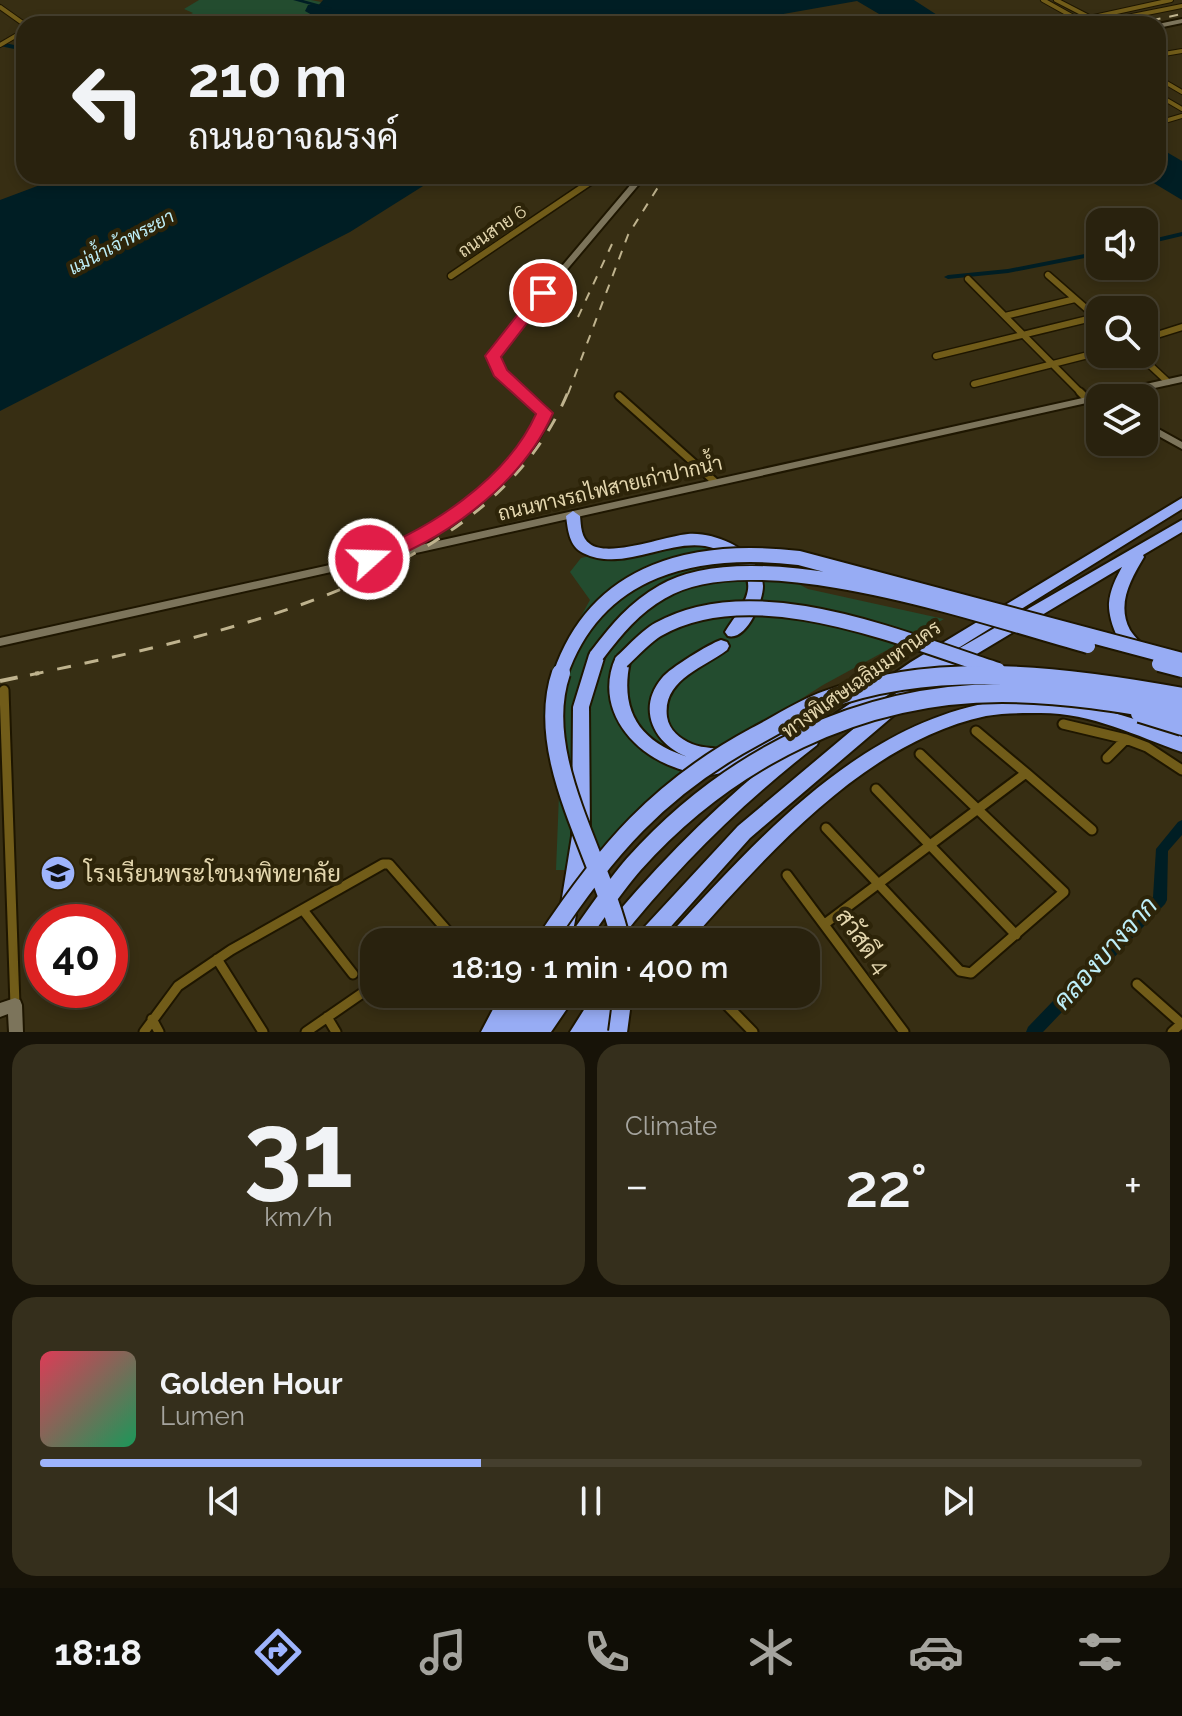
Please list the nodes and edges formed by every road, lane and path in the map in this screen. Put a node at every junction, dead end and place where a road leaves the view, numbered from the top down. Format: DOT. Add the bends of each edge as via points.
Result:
graph roads {
  1 [pos="1043,0"];
  2 [pos="1056,0"];
  3 [pos="1171,0"];
  4 [pos="1182,6"];
  5 [pos="1071,16"];
  6 [pos="1087,16"];
  7 [pos="1094,16"];
  8 [pos="1134,16"];
  9 [pos="585,184"];
  10 [pos="635,184"];
  11 [pos="1048,275"];
  12 [pos="451,276"];
  13 [pos="968,279"];
  14 [pos="1075,299"];
  15 [pos="1086,309"];
  16 [pos="1005,316"];
  17 [pos="1086,322"];
  18 [pos="1182,327"];
  19 [pos="1023,335"];
  20 [pos="1158,336"];
  21 [pos="936,356"];
  22 [pos="1086,356"];
  23 [pos="1053,365"];
  24 [pos="1153,368"];
  25 [pos="1182,379"];
  26 [pos="1168,382"];
  27 [pos="974,384"];
  28 [pos="1158,384"];
  29 [pos="619,396"];
  30 [pos="1086,398"];
  31 [pos="1086,400"];
  32 [pos="1158,432"];
  33 [pos="1182,446"];
  34 [pos="714,481"];
  35 [pos="1182,503"];
  36 [pos="573,516"];
  37 [pos="1182,525"];
  38 [pos="1146,548"];
  39 [pos="369,559"];
  40 [pos="733,632"];
  41 [pos="0,642"];
  42 [pos="721,646"];
  43 [pos="1182,660"];
  44 [pos="917,666"];
  45 [pos="1182,668"];
  46 [pos="4,690"];
  47 [pos="1182,697"];
  48 [pos="1182,714"];
  49 [pos="1063,724"];
  50 [pos="1182,726"];
  51 [pos="976,731"];
  52 [pos="1126,739"];
  53 [pos="1182,745"];
  54 [pos="747,754"];
  55 [pos="920,754"];
  56 [pos="1107,758"];
  57 [pos="1182,770"];
  58 [pos="1026,773"];
  59 [pos="876,789"];
  60 [pos="977,811"];
  61 [pos="826,828"];
  62 [pos="1092,830"];
  63 [pos="929,846"];
  64 [pos="787,875"];
  65 [pos="878,884"];
  66 [pos="303,910"];
  67 [pos="826,923"];
  68 [pos="445,928"];
  69 [pos="555,928"];
  70 [pos="562,928"];
  71 [pos="586,928"];
  72 [pos="616,928"];
  73 [pos="618,928"];
  74 [pos="657,928"];
  75 [pos="690,928"];
  76 [pos="1016,935"];
  77 [pos="217,959"];
  78 [pos="353,974"];
  79 [pos="1137,984"];
  80 [pos="360,995"];
  81 [pos="15,1005"];
  82 [pos="504,1008"];
  83 [pos="520,1008"];
  84 [pos="542,1008"];
  85 [pos="555,1008"];
  86 [pos="596,1008"];
  87 [pos="616,1008"];
  88 [pos="621,1008"];
  89 [pos="729,1008"];
  90 [pos="0,1010"];
  91 [pos="327,1017"];
  92 [pos="152,1019"];
  93 [pos="1182,1024"];
  94 [pos="535,1031"];
  95 [pos="750,1031"];
  96 [pos="16,1032"];
  97 [pos="144,1032"];
  98 [pos="159,1032"];
  99 [pos="263,1032"];
  100 [pos="306,1032"];
  101 [pos="336,1032"];
  102 [pos="491,1032"];
  103 [pos="505,1032"];
  104 [pos="580,1032"];
  105 [pos="595,1032"];
  106 [pos="618,1032"];
  107 [pos="904,1032"];
  108 [pos="1172,1032"];
  1 -- 5 [label="street"];
  2 -- 6 [label="street"];
  3 -- 7 [label="street"];
  4 -- 8 [label="street"];
  9 -- 12 [label="street, ถนนสาย 6"];
  10 -- 39 [label="main road" via="495,350 500,372 545,413 532,440 450,516 404,547"];
  11 -- 14 [label="street"];
  13 -- 16 [label="street"];
  14 -- 15 [label="street"];
  14 -- 16 [label="street"];
  16 -- 19 [label="street"];
  17 -- 19 [label="street"];
  18 -- 20 [label="street"];
  19 -- 21 [label="street"];
  19 -- 23 [label="street"];
  22 -- 23 [label="street"];
  23 -- 27 [label="street"];
  23 -- 30 [label="street"];
  24 -- 26 [label="street"];
  25 -- 26 [label="main road, ถนนทางรถไฟสายเก่าปากน้ำ"];
  26 -- 28 [label="main road, ถนนทางรถไฟสายเก่าปากน้ำ"];
  29 -- 34 [label="street"];
  31 -- 34 [label="main road, ถนนทางรถไฟสายเก่าปากน้ำ"];
  32 -- 33 [label="main road"];
  34 -- 36 [label="main road, ถนนทางรถไฟสายเก่าปากน้ำ"];
  35 -- 44 [label="highway, ทางพิเศษเฉลิมมหานคร"];
  36 -- 39 [label="main road, ถนนทางรถไฟสายเก่าปากน้ำ"];
  36 -- 40 [label="highway" via="578,539 600,552 635,553 694,539 716,543 743,558 754,576 754,600"];
  37 -- 38 [label="highway, ทางพิเศษเฉลิมมหานคร"];
  38 -- 45 [label="highway" via="1125,573 1117,619 1143,654"];
  38 -- 74 [label="highway, ทางพิเศษเฉลิมมหานคร" via="934,671 744,832"];
  39 -- 41 [label="main road, ถนนทางรถไฟสายเก่าปากน้ำ"];
  42 -- 54 [label="highway" via="668,682 661,697 661,726 676,745 695,754"];
  43 -- 73 [label="highway, bridge" via="799,558 713,556 682,561 636,579 578,632 560,670 552,719 567,784"];
  44 -- 54 [label="highway" via="832,701"];
  44 -- 72 [label="highway, ทางพิเศษเฉลิมมหานคร" via="801,748 751,791"];
  45 -- 70 [label="highway, bridge" via="849,583 762,569 707,575 652,597 610,632 581,707 581,836"];
  46 -- 81 [label="street"];
  47 -- 69 [label="highway, bridge" via="1116,683 1003,674 896,684 835,697 690,774 626,835"];
  48 -- 71 [label="highway, bridge" via="1105,698 1006,693 923,700 828,722 701,796 625,875"];
  49 -- 52 [label="street"];
  50 -- 54 [label="highway, bridge" via="790,612 724,608 687,615 658,627 622,661 618,707 648,747 698,767"];
  51 -- 58 [label="street"];
  52 -- 56 [label="street"];
  52 -- 57 [label="street"];
  53 -- 75 [label="highway" via="1102,715 1039,705 950,718 883,752 784,830"];
  55 -- 60 [label="street"];
  58 -- 60 [label="street"];
  58 -- 62 [label="street"];
  59 -- 63 [label="street"];
  60 -- 63 [label="street"];
  60 -- 76 [label="street" via="1064,892"];
  61 -- 65 [label="street"];
  63 -- 65 [label="street"];
  63 -- 76 [label="street"];
  64 -- 67 [label="street, สวัสดี 4"];
  65 -- 67 [label="street"];
  65 -- 76 [label="street" via="963,973 971,973"];
  66 -- 68 [label="street" via="387,863"];
  66 -- 77 [label="street"];
  66 -- 78 [label="street"];
  67 -- 107 [label="street, สวัสดี 4"];
  77 -- 92 [label="street" via="178,986"];
  77 -- 99 [label="street"];
  79 -- 93 [label="street"];
  80 -- 91 [label="street"];
  81 -- 90 [label="main road"];
  81 -- 96 [label="main road"];
  82 -- 102 [label="highway"];
  83 -- 103 [label="highway"];
  84 -- 94 [label="highway"];
  85 -- 94 [label="highway"];
  86 -- 104 [label="highway"];
  87 -- 105 [label="highway"];
  88 -- 106 [label="highway, bridge"];
  89 -- 95 [label="street"];
  91 -- 100 [label="street"];
  91 -- 101 [label="street"];
  92 -- 97 [label="street"];
  92 -- 98 [label="street"];
  93 -- 108 [label="street"];
}
